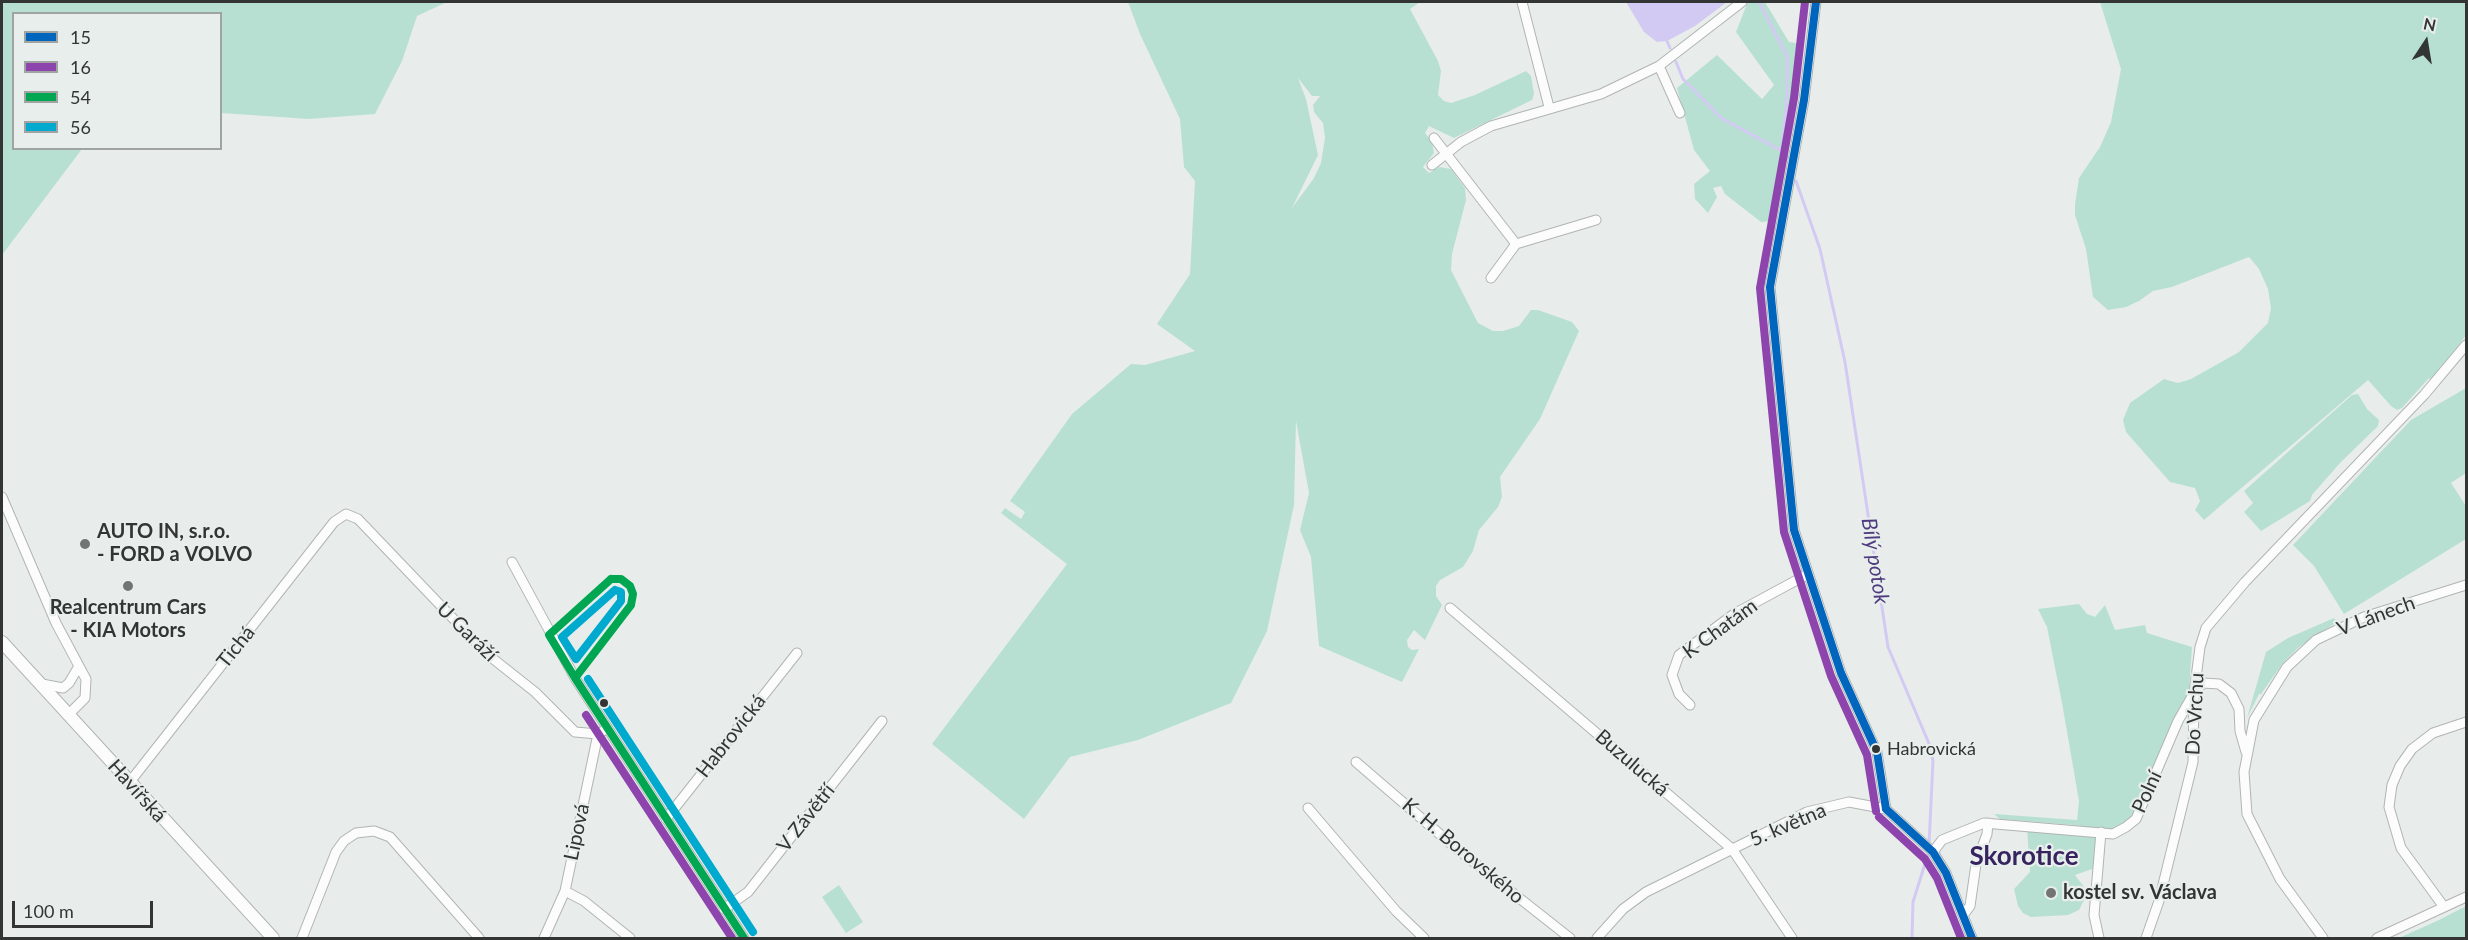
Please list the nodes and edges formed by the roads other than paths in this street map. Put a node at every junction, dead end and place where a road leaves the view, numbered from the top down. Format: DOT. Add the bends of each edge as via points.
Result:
graph roads {
  1 [pos="1522,2"];
  2 [pos="1742,2"];
  3 [pos="1816,2"];
  4 [pos="1659,66"];
  5 [pos="1549,107"];
  6 [pos="1680,113"];
  7 [pos="1434,138"];
  8 [pos="1446,153"];
  9 [pos="1432,165"];
  10 [pos="1596,220"];
  11 [pos="1516,244"];
  12 [pos="1491,278"];
  13 [pos="2466,345"];
  14 [pos="2,497"];
  15 [pos="346,514"];
  16 [pos="512,562"];
  17 [pos="1808,574"];
  18 [pos="2466,585"];
  19 [pos="1450,608"];
  20 [pos="2,642"];
  21 [pos="796,653"];
  22 [pos="79,666"];
  23 [pos="39,683"];
  24 [pos="2194,693"];
  25 [pos="1690,705"];
  26 [pos="68,715"];
  27 [pos="882,721"];
  28 [pos="2466,722"];
  29 [pos="607,727"];
  30 [pos="598,734"];
  31 [pos="2247,755"];
  32 [pos="1356,762"];
  33 [pos="129,783"];
  34 [pos="1308,808"];
  35 [pos="1886,809"];
  36 [pos="666,819"];
  37 [pos="1988,823"];
  38 [pos="2101,832"];
  39 [pos="1732,849"];
  40 [pos="1933,852"];
  41 [pos="565,891"];
  42 [pos="2466,897"];
  43 [pos="2444,907"];
  44 [pos="724,909"];
  45 [pos="1964,915"];
  46 [pos="273,939"];
  47 [pos="302,939"];
  48 [pos="479,939"];
  49 [pos="544,939"];
  50 [pos="630,939"];
  51 [pos="744,939"];
  52 [pos="1424,939"];
  53 [pos="1570,939"];
  54 [pos="1597,939"];
  55 [pos="1792,939"];
  56 [pos="1972,939"];
  57 [pos="2099,939"];
  58 [pos="2146,939"];
  59 [pos="2323,939"];
  60 [pos="2377,939"];
  1 -- 5 [label="street"];
  2 -- 4 [label="street"];
  3 -- 17 [label="street" via="1804,100 1770,287 1794,530"];
  4 -- 5 [label="street" via="1600,94"];
  4 -- 6 [label="street"];
  5 -- 8 [label="street" via="1491,126"];
  7 -- 8 [label="street"];
  8 -- 9 [label="street"];
  8 -- 11 [label="street"];
  10 -- 11 [label="street"];
  11 -- 12 [label="street"];
  13 -- 24 [label="street, Do Vrchu" via="2206,628"];
  14 -- 22 [label="street" via="56,623"];
  15 -- 30 [label="street, U Garáží" via="358,519 487,654 535,692 575,732"];
  15 -- 33 [label="street, Tichá" via="334,522"];
  16 -- 29 [label="street" via="549,636"];
  17 -- 25 [label="street, K Chatám" via="1734,614 1679,655 1672,675 1679,694"];
  17 -- 35 [label="street" via="1841,673 1877,752"];
  18 -- 31 [label="street, V Lánech" via="2364,617 2316,640 2287,667 2265,699 2254,720"];
  19 -- 39 [label="street, Buzulucká"];
  20 -- 23 [label="main road, Havířská"];
  21 -- 36 [label="street, Habrovická"];
  22 -- 23 [label="street" via="63,688"];
  22 -- 26 [label="street" via="86,679 85,698"];
  23 -- 26 [label="main road, Havířská"];
  24 -- 31 [label="street, V Lánech" via="2202,683 2219,684 2231,693 2239,709"];
  24 -- 38 [label="street, Polní" via="2136,819 2113,834"];
  24 -- 58 [label="street, Do Vrchu" via="2193,762"];
  26 -- 33 [label="main road, Havířská"];
  27 -- 44 [label="street, V Závětří" via="748,892"];
  28 -- 43 [label="street" via="2433,733 2412,748 2392,785 2389,807 2401,848"];
  29 -- 30 [label="street"];
  29 -- 36 [label="street"];
  30 -- 41 [label="street, Lipová"];
  31 -- 59 [label="street, V Lánech" via="2247,814 2280,879"];
  32 -- 53 [label="street, K. H. Borovského"];
  33 -- 46 [label="main road, Havířská"];
  34 -- 52 [label="street"];
  35 -- 39 [label="street, 5. května" via="1849,802 1807,812"];
  35 -- 40 [label="street"];
  36 -- 44 [label="street"];
  37 -- 38 [label="street, Polní"];
  37 -- 40 [label="street, Polní" via="1941,840"];
  37 -- 45 [label="street" via="1988,834 1976,864 1970,906"];
  38 -- 57 [label="street" via="2094,915"];
  39 -- 54 [label="street, 5. května" via="1634,900"];
  39 -- 55 [label="street, Buzulucká"];
  40 -- 45 [label="street"];
  41 -- 49 [label="street, Lipová"];
  41 -- 50 [label="street" via="584,901"];
  42 -- 43 [label="street"];
  43 -- 60 [label="street"];
  44 -- 51 [label="street"];
  45 -- 56 [label="street"];
  47 -- 48 [label="street" via="336,852 356,833 374,831 390,837"];
}
